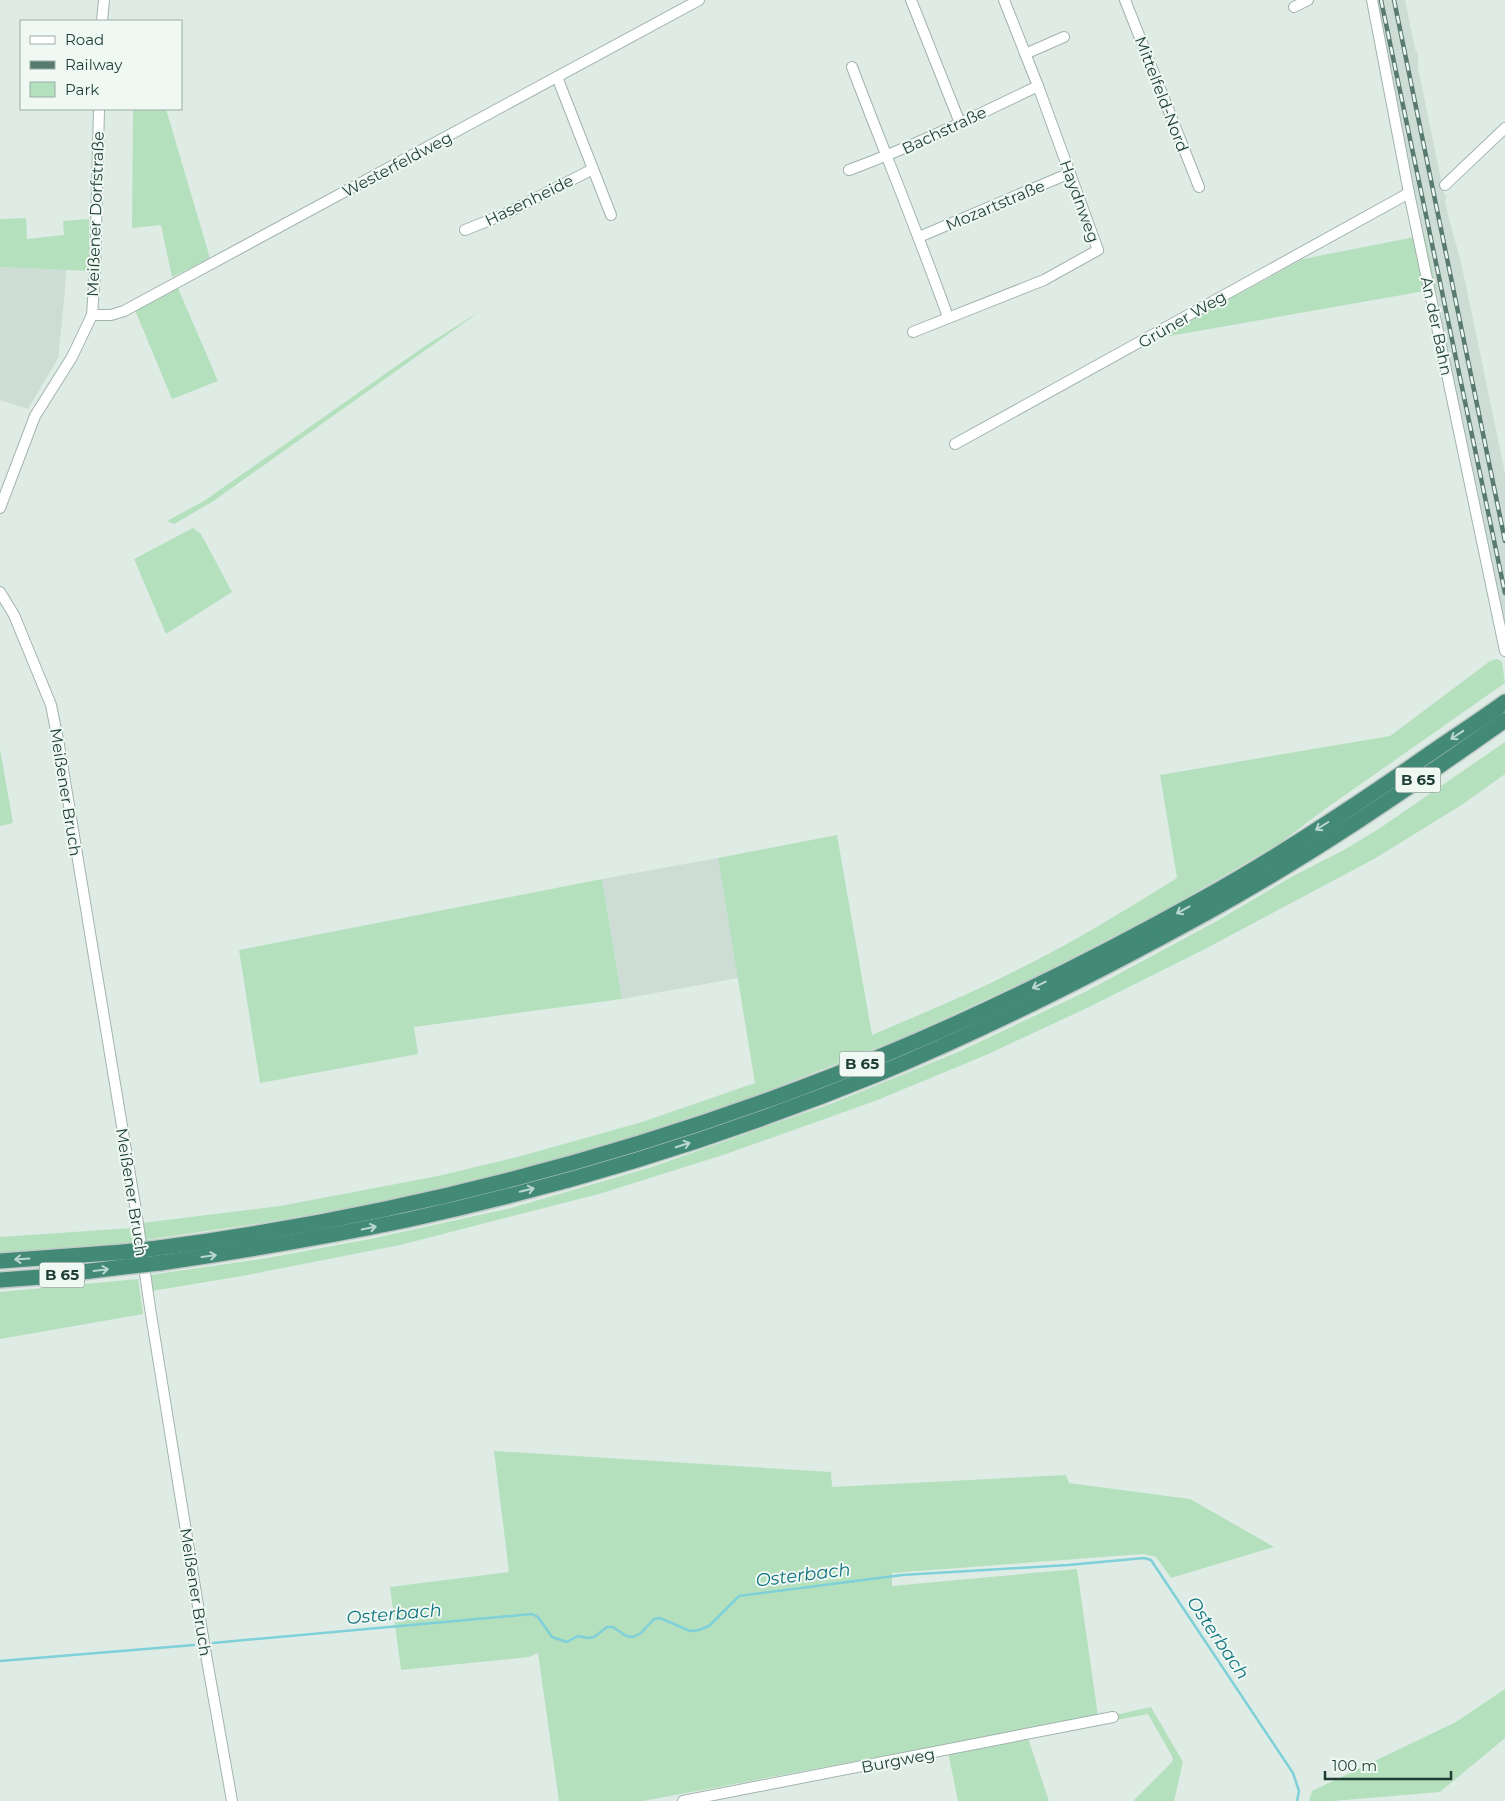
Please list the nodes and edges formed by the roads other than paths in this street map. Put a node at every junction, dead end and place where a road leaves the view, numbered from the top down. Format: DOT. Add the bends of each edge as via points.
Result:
graph roads {
  1 [pos="104,0"];
  2 [pos="699,0"];
  3 [pos="911,0"];
  4 [pos="1004,0"];
  5 [pos="1126,0"];
  6 [pos="1308,0"];
  7 [pos="1372,0"];
  8 [pos="1294,7"];
  9 [pos="102,20"];
  10 [pos="1064,36"];
  11 [pos="1025,54"];
  12 [pos="852,67"];
  13 [pos="557,77"];
  14 [pos="1038,86"];
  15 [pos="99,110"];
  16 [pos="960,123"];
  17 [pos="1505,128"];
  18 [pos="886,156"];
  19 [pos="593,169"];
  20 [pos="849,170"];
  21 [pos="1070,173"];
  22 [pos="1445,185"];
  23 [pos="1199,187"];
  24 [pos="1409,193"];
  25 [pos="611,214"];
  26 [pos="465,230"];
  27 [pos="919,237"];
  28 [pos="92,315"];
  29 [pos="948,317"];
  30 [pos="913,332"];
  31 [pos="955,444"];
  32 [pos="0,508"];
  33 [pos="0,592"];
  34 [pos="4,607"];
  35 [pos="1505,651"];
  36 [pos="1502,713"];
  37 [pos="123,1260"];
  38 [pos="0,1261"];
  39 [pos="0,1280"];
  40 [pos="1113,1717"];
  41 [pos="232,1801"];
  42 [pos="683,1801"];
  1 -- 9 [label="street"];
  2 -- 13 [label="street, Westerfeldweg"];
  3 -- 16 [label="street"];
  4 -- 11 [label="street, Haydnweg"];
  5 -- 23 [label="street, Mittelfeld-Nord"];
  6 -- 8 [label="street"];
  7 -- 24 [label="street, An der Bahn"];
  10 -- 11 [label="street"];
  11 -- 14 [label="street, Haydnweg"];
  12 -- 18 [label="street"];
  13 -- 19 [label="street, Hasenheide"];
  13 -- 28 [label="street, Westerfeldweg" via="124,311"];
  14 -- 16 [label="street, Bachstraße"];
  14 -- 21 [label="street, Haydnweg"];
  15 -- 28 [label="street, Meißener Dorfstraße"];
  16 -- 18 [label="street, Bachstraße"];
  17 -- 22 [label="street"];
  18 -- 20 [label="street, Bachstraße"];
  18 -- 27 [label="street"];
  19 -- 25 [label="street, Hasenheide"];
  19 -- 26 [label="street, Hasenheide" via="505,214"];
  21 -- 27 [label="street, Mozartstraße"];
  21 -- 29 [label="street, Haydnweg" via="1098,250 1044,280"];
  24 -- 31 [label="street, Grüner Weg"];
  24 -- 35 [label="street, An der Bahn"];
  27 -- 29 [label="street"];
  28 -- 32 [label="street, Meißener Dorfstraße" via="72,357 35,416"];
  29 -- 30 [label="street, Haydnweg"];
  33 -- 34 [label="street, Meißener Bruch"];
  34 -- 41 [label="street, Meißener Bruch" via="14,615 51,705 59,745"];
  36 -- 37 [label="highway, B 65, bridge" via="1205,898 1032,988 872,1060 720,1117 554,1168 340,1219"];
  37 -- 38 [label="highway, B 65, one-way"];
  39 -- 37 [label="highway, B 65, one-way" via="41,1277"];
  40 -- 42 [label="street, Burgweg"];
}
